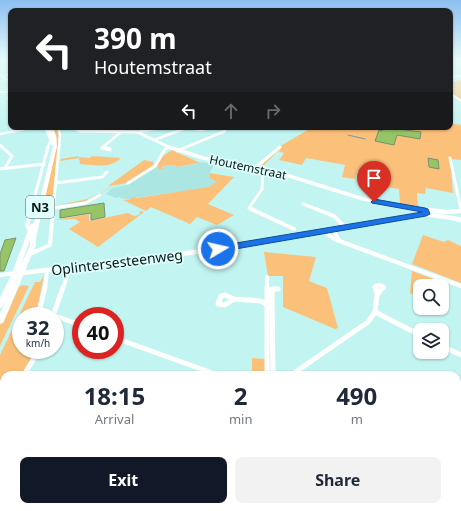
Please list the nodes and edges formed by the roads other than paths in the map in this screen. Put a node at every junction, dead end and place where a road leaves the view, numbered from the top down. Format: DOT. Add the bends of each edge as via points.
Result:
graph roads {
  1 [pos="20,130"];
  2 [pos="47,130"];
  3 [pos="51,130"];
  4 [pos="59,130"];
  5 [pos="81,130"];
  6 [pos="141,130"];
  7 [pos="181,130"];
  8 [pos="224,130"];
  9 [pos="123,131"];
  10 [pos="137,132"];
  11 [pos="0,134"];
  12 [pos="51,140"];
  13 [pos="154,140"];
  14 [pos="0,145"];
  15 [pos="103,147"];
  16 [pos="169,147"];
  17 [pos="280,147"];
  18 [pos="177,150"];
  19 [pos="450,158"];
  20 [pos="44,164"];
  21 [pos="5,168"];
  22 [pos="255,168"];
  23 [pos="0,169"];
  24 [pos="263,169"];
  25 [pos="107,172"];
  26 [pos="56,183"];
  27 [pos="128,183"];
  28 [pos="100,195"];
  29 [pos="303,204"];
  30 [pos="54,208"];
  31 [pos="461,211"];
  32 [pos="426,212"];
  33 [pos="53,214"];
  34 [pos="447,214"];
  35 [pos="38,216"];
  36 [pos="461,220"];
  37 [pos="346,228"];
  38 [pos="294,229"];
  39 [pos="333,230"];
  40 [pos="30,231"];
  41 [pos="325,232"];
  42 [pos="339,240"];
  43 [pos="29,254"];
  44 [pos="70,268"];
  45 [pos="47,271"];
  46 [pos="18,273"];
  47 [pos="0,275"];
  48 [pos="267,277"];
  49 [pos="461,286"];
  50 [pos="278,289"];
  51 [pos="377,295"];
  52 [pos="234,299"];
  53 [pos="0,305"];
  54 [pos="267,305"];
  55 [pos="40,307"];
  56 [pos="57,307"];
  57 [pos="375,312"];
  58 [pos="0,321"];
  59 [pos="413,331"];
  60 [pos="124,341"];
  61 [pos="449,349"];
  62 [pos="461,355"];
  63 [pos="34,359"];
  64 [pos="26,371"];
  65 [pos="207,371"];
  66 [pos="267,371"];
  67 [pos="273,371"];
  68 [pos="297,371"];
  1 -- 11 [label="street"];
  2 -- 12 [label="main road, N3"];
  3 -- 35 [label="main road, N3" via="54,146"];
  4 -- 26 [label="street"];
  5 -- 9 [label="street, Houtemstraat"];
  6 -- 10 [label="street"];
  7 -- 13 [label="street"];
  8 -- 18 [label="street"];
  9 -- 10 [label="street, Houtemstraat"];
  9 -- 15 [label="street"];
  10 -- 13 [label="street, Houtemstraat"];
  12 -- 20 [label="street"];
  12 -- 40 [label="main road, N3" via="53,145"];
  13 -- 16 [label="street, Houtemstraat"];
  14 -- 21 [label="street" via="12,156"];
  16 -- 18 [label="street, Houtemstraat"];
  16 -- 27 [label="street" via="155,166"];
  17 -- 22 [label="street"];
  18 -- 22 [label="street, Houtemstraat"];
  19 -- 31 [label="street"];
  20 -- 21 [label="street"];
  20 -- 40 [label="street" via="27,226"];
  21 -- 23 [label="street"];
  22 -- 24 [label="street, Houtemstraat"];
  24 -- 32 [label="street, Houtemstraat" via="362,199"];
  24 -- 38 [label="street" via="262,188 249,208"];
  25 -- 26 [label="street" via="102,177"];
  26 -- 30 [label="street"];
  28 -- 30 [label="street" via="85,203"];
  29 -- 37 [label="street" via="334,216"];
  30 -- 33 [label="street"];
  31 -- 34 [label="street, Houtemstraat"];
  32 -- 34 [label="street, Houtemstraat" via="439,217"];
  32 -- 37 [label="street, Oplintersesteenweg"];
  33 -- 35 [label="street"];
  33 -- 43 [label="street" via="50,245"];
  34 -- 36 [label="street"];
  35 -- 43 [label="main road, N3"];
  37 -- 39 [label="street, Oplintersesteenweg"];
  39 -- 41 [label="street, Oplintersesteenweg"];
  39 -- 42 [label="street"];
  40 -- 46 [label="main road, N3"];
  41 -- 42 [label="street"];
  41 -- 44 [label="street, Oplintersesteenweg"];
  42 -- 49 [label="street"];
  43 -- 46 [label="main road, N3"];
  44 -- 45 [label="street, Oplintersesteenweg"];
  44 -- 56 [label="street"];
  45 -- 46 [label="street, Oplintersesteenweg"];
  45 -- 55 [label="street"];
  46 -- 47 [label="street"];
  46 -- 53 [label="main road, N3"];
  46 -- 58 [label="main road, N3"];
  48 -- 54 [label="street"];
  50 -- 67 [label="street" via="272,289"];
  51 -- 57 [label="street"];
  52 -- 54 [label="street" via="261,301"];
  54 -- 66 [label="street"];
  57 -- 59 [label="street"];
  57 -- 68 [label="street" via="368,322"];
  60 -- 65 [label="street"];
  61 -- 62 [label="street"];
  63 -- 64 [label="street"];
}
